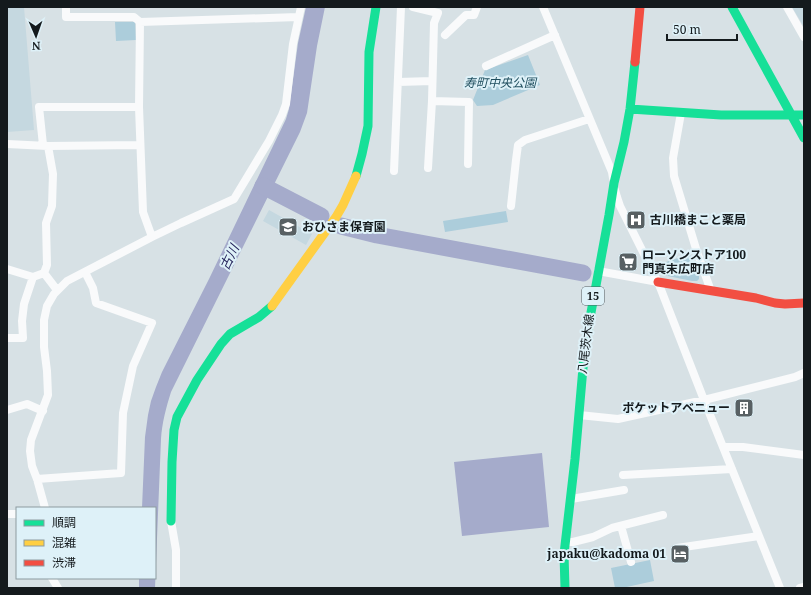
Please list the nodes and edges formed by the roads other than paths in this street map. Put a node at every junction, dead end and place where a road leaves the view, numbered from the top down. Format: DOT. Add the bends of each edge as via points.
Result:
graph roads {
  1 [pos="66,7"];
  2 [pos="301,7"];
  3 [pos="376,7"];
  4 [pos="401,7"];
  5 [pos="413,7"];
  6 [pos="477,7"];
  7 [pos="543,7"];
  8 [pos="640,7"];
  9 [pos="732,7"];
  10 [pos="787,7"];
  11 [pos="427,9"];
  12 [pos="298,17"];
  13 [pos="140,22"];
  14 [pos="445,35"];
  15 [pos="555,35"];
  16 [pos="804,37"];
  17 [pos="486,66"];
  18 [pos="432,81"];
  19 [pos="398,82"];
  20 [pos="432,101"];
  21 [pos="139,107"];
  22 [pos="630,109"];
  23 [pos="681,113"];
  24 [pos="791,115"];
  25 [pos="804,115"];
  26 [pos="589,119"];
  27 [pos="804,138"];
  28 [pos="7,144"];
  29 [pos="140,145"];
  30 [pos="46,146"];
  31 [pos="468,164"];
  32 [pos="428,168"];
  33 [pos="394,170"];
  34 [pos="614,183"];
  35 [pos="511,206"];
  36 [pos="152,237"];
  37 [pos="7,269"];
  38 [pos="598,271"];
  39 [pos="85,272"];
  40 [pos="44,273"];
  41 [pos="34,277"];
  42 [pos="658,282"];
  43 [pos="57,290"];
  44 [pos="711,290"];
  45 [pos="804,303"];
  46 [pos="7,338"];
  47 [pos="804,373"];
  48 [pos="704,400"];
  49 [pos="7,410"];
  50 [pos="43,411"];
  51 [pos="579,415"];
  52 [pos="723,448"];
  53 [pos="804,455"];
  54 [pos="732,469"];
  55 [pos="623,475"];
  56 [pos="37,479"];
  57 [pos="624,490"];
  58 [pos="571,499"];
  59 [pos="45,507"];
  60 [pos="663,515"];
  61 [pos="171,521"];
  62 [pos="621,526"];
  63 [pos="759,536"];
  64 [pos="566,542"];
  65 [pos="677,548"];
  66 [pos="631,562"];
  67 [pos="53,579"];
  68 [pos="804,587"];
  69 [pos="58,588"];
  70 [pos="176,588"];
  71 [pos="565,588"];
  72 [pos="780,588"];
  73 [pos="800,588"];
  1 -- 13 [label="street" via="66,16 134,17"];
  2 -- 12 [label="street"];
  3 -- 61 [label="street" via="369,52 367,135 352,187 336,219 271,308 230,334 221,344 177,417 172,462"];
  4 -- 19 [label="street"];
  5 -- 11 [label="street"];
  6 -- 14 [label="street" via="474,14 466,15"];
  7 -- 15 [label="street"];
  8 -- 22 [label="street, 八尾茨木線 / 15"];
  9 -- 24 [label="street"];
  10 -- 16 [label="street"];
  11 -- 18 [label="street" via="438,13 434,23"];
  12 -- 13 [label="street"];
  12 -- 36 [label="street" via="286,104 269,141 234,200"];
  13 -- 21 [label="street"];
  15 -- 17 [label="street"];
  15 -- 26 [label="street"];
  18 -- 19 [label="street"];
  18 -- 20 [label="street"];
  19 -- 33 [label="street"];
  20 -- 31 [label="street" via="469,102"];
  20 -- 32 [label="street"];
  21 -- 29 [label="street"];
  21 -- 30 [label="street" via="39,107"];
  22 -- 23 [label="street"];
  22 -- 34 [label="street, 八尾茨木線 / 15"];
  23 -- 24 [label="street"];
  23 -- 44 [label="street" via="674,176"];
  24 -- 25 [label="street"];
  24 -- 27 [label="street"];
  26 -- 34 [label="street" via="612,172"];
  26 -- 35 [label="street" via="525,140 518,145"];
  28 -- 30 [label="street"];
  29 -- 30 [label="street"];
  29 -- 36 [label="street" via="143,212"];
  30 -- 40 [label="street" via="53,174 52,206 46,223 47,265"];
  34 -- 38 [label="street, 八尾茨木線 / 15"];
  34 -- 42 [label="street" via="620,206"];
  36 -- 39 [label="street"];
  37 -- 41 [label="street"];
  38 -- 42 [label="street"];
  38 -- 51 [label="street, 八尾茨木線 / 15" via="585,345"];
  39 -- 43 [label="street" via="67,281"];
  39 -- 56 [label="street" via="93,288 96,303 152,323 133,366 123,413 121,473"];
  40 -- 41 [label="street"];
  40 -- 43 [label="street"];
  41 -- 46 [label="street" via="24,304 23,338"];
  42 -- 44 [label="street"];
  42 -- 48 [label="street"];
  43 -- 50 [label="street" via="46,306 44,320 48,395"];
  44 -- 45 [label="street" via="770,302"];
  47 -- 48 [label="street"];
  48 -- 51 [label="street" via="618,419"];
  48 -- 52 [label="street"];
  49 -- 50 [label="street" via="27,404"];
  50 -- 56 [label="street" via="31,440 30,451"];
  51 -- 58 [label="street, 八尾茨木線 / 15"];
  52 -- 53 [label="street" via="743,447"];
  52 -- 54 [label="street"];
  54 -- 55 [label="street"];
  54 -- 63 [label="street"];
  56 -- 59 [label="street"];
  57 -- 58 [label="street"];
  58 -- 64 [label="street, 八尾茨木線 / 15"];
  60 -- 62 [label="street"];
  61 -- 70 [label="street" via="176,550"];
  62 -- 64 [label="street" via="593,537"];
  62 -- 66 [label="street"];
  63 -- 65 [label="street"];
  63 -- 72 [label="street"];
  64 -- 71 [label="street, 八尾茨木線 / 15"];
  67 -- 69 [label="street"];
  68 -- 73 [label="street"];
}
